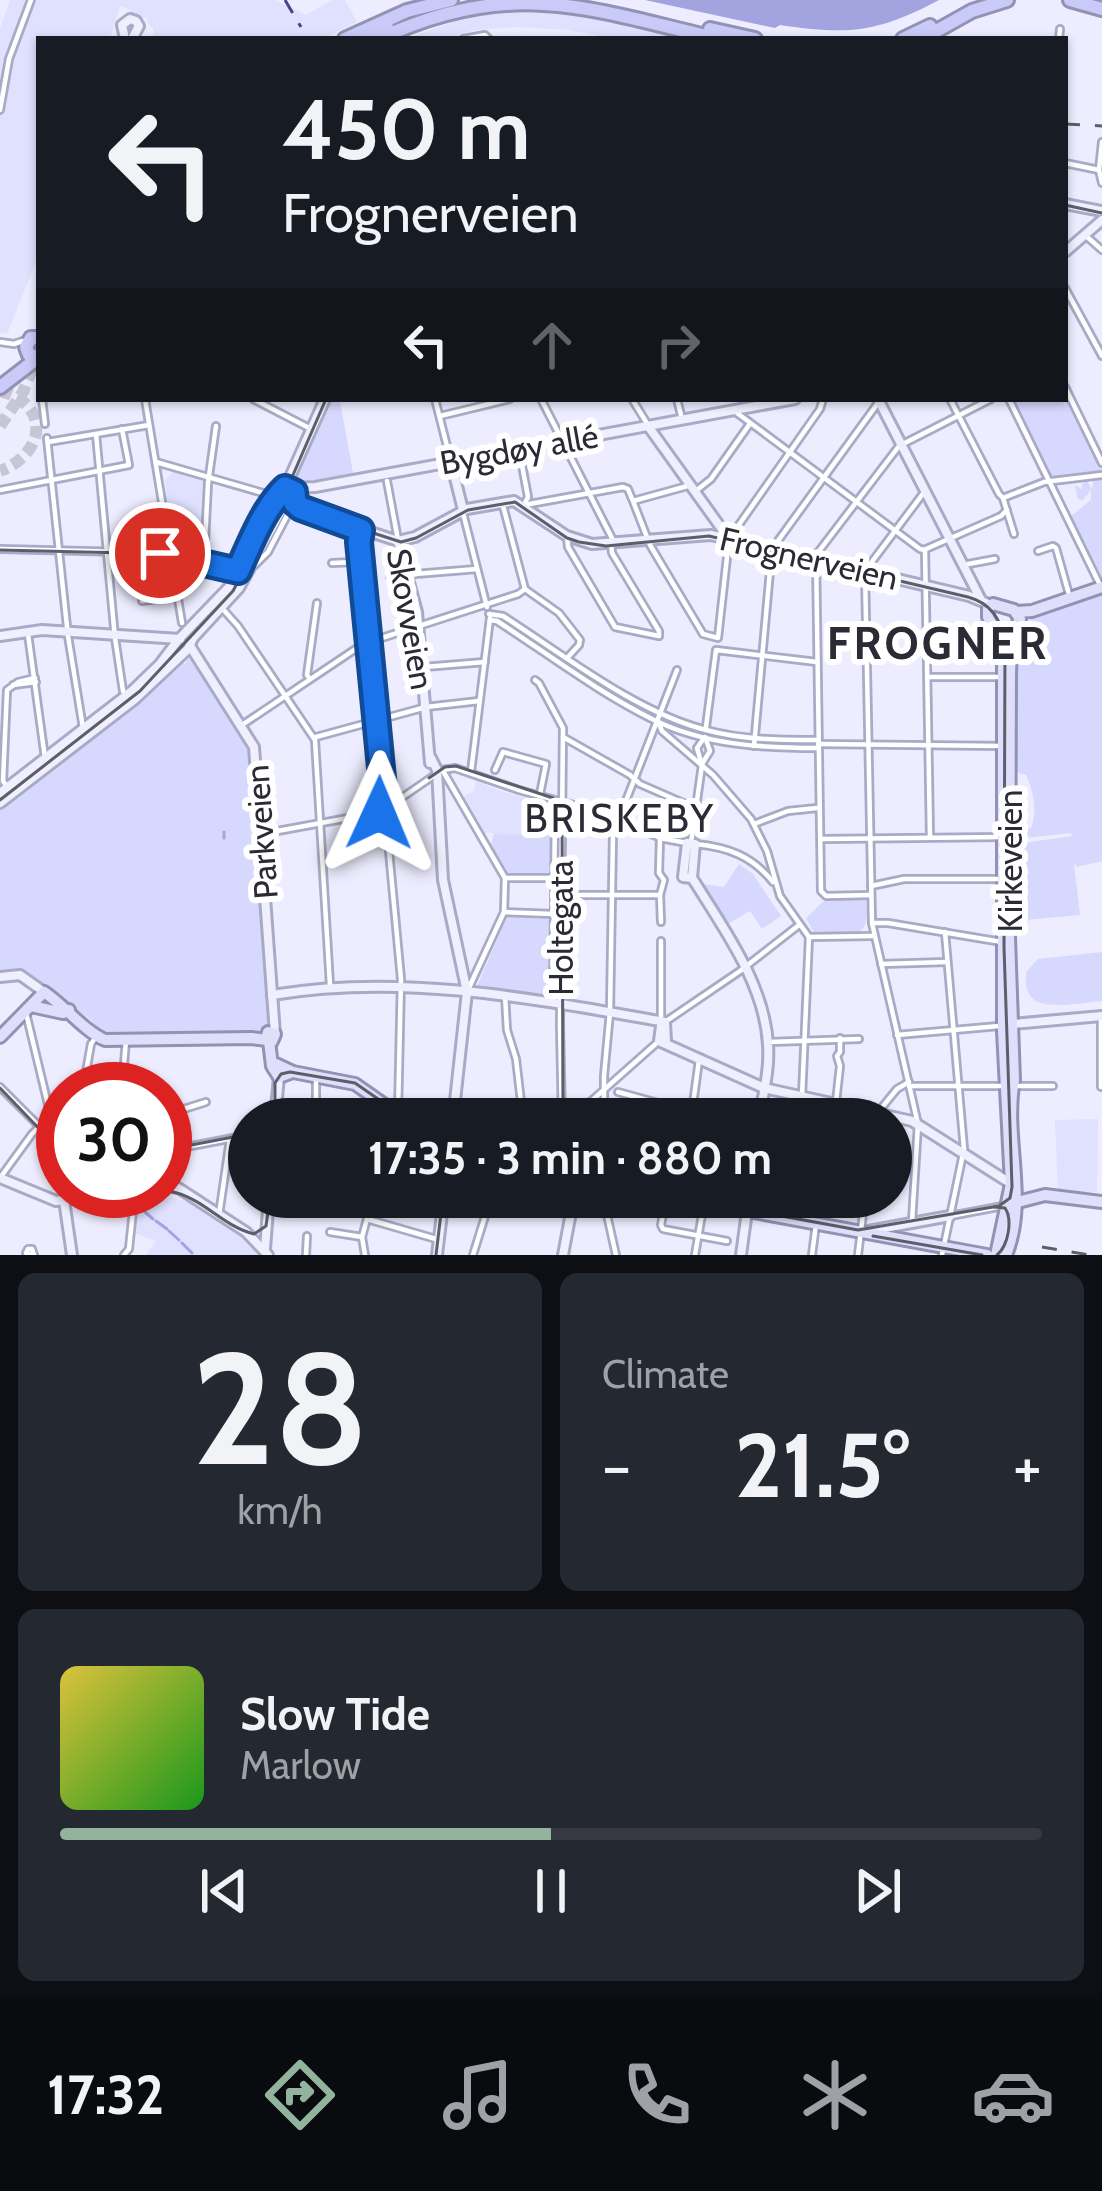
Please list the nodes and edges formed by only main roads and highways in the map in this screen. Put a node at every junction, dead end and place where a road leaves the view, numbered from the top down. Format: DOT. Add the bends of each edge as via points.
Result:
graph roads {
  1 [pos="451,0"];
  2 [pos="485,0"];
  3 [pos="576,0"];
  4 [pos="978,0"];
  5 [pos="1007,0"];
  6 [pos="1070,0"];
  7 [pos="1101,3"];
  8 [pos="472,9"];
  9 [pos="352,36"];
  10 [pos="368,36"];
  11 [pos="386,36"];
  12 [pos="405,36"];
  13 [pos="706,36"];
  14 [pos="741,36"];
  15 [pos="909,36"];
  16 [pos="927,36"];
  17 [pos="32,345"];
  18 [pos="0,386"];
  19 [pos="1102,587"];
  20 [pos="1018,615"];
  21 [pos="1006,639"];
  22 [pos="28,1009"];
  23 [pos="69,1010"];
  24 [pos="1008,1025"];
  25 [pos="0,1037"];
  26 [pos="374,1098"];
  27 [pos="1014,1185"];
  28 [pos="1024,1200"];
  29 [pos="1098,1206"];
  30 [pos="784,1218"];
  31 [pos="943,1251"];
  32 [pos="998,1255"];
  1 -- 9 [label="highway"];
  2 -- 10 [label="highway"];
  3 -- 14 [label="highway"];
  4 -- 15 [label="highway"];
  5 -- 16 [label="highway"];
  6 -- 7 [label="highway"];
  8 -- 11 [label="highway"];
  8 -- 12 [label="highway"];
  8 -- 13 [label="highway" via="559,5"];
  17 -- 18 [label="highway"];
  19 -- 20 [label="main road"];
  20 -- 21 [label="main road"];
  20 -- 21 [label="main road" via="982,600"];
  21 -- 24 [label="main road, Kirkeveien"];
  21 -- 24 [label="main road, Kirkeveien"];
  22 -- 23 [label="main road"];
  22 -- 23 [label="main road" via="44,992"];
  22 -- 25 [label="main road"];
  23 -- 26 [label="main road, Parkveien" via="105,1040 271,1034 277,1071 355,1084"];
  24 -- 27 [label="main road, Kirkeveien"];
  27 -- 28 [label="main road"];
  27 -- 28 [label="main road, Kirkeveien"];
  28 -- 29 [label="main road"];
  28 -- 32 [label="main road, Kirkeveien"];
  28 -- 32 [label="main road"];
  30 -- 31 [label="main road"];
  31 -- 32 [label="main road"];
}
